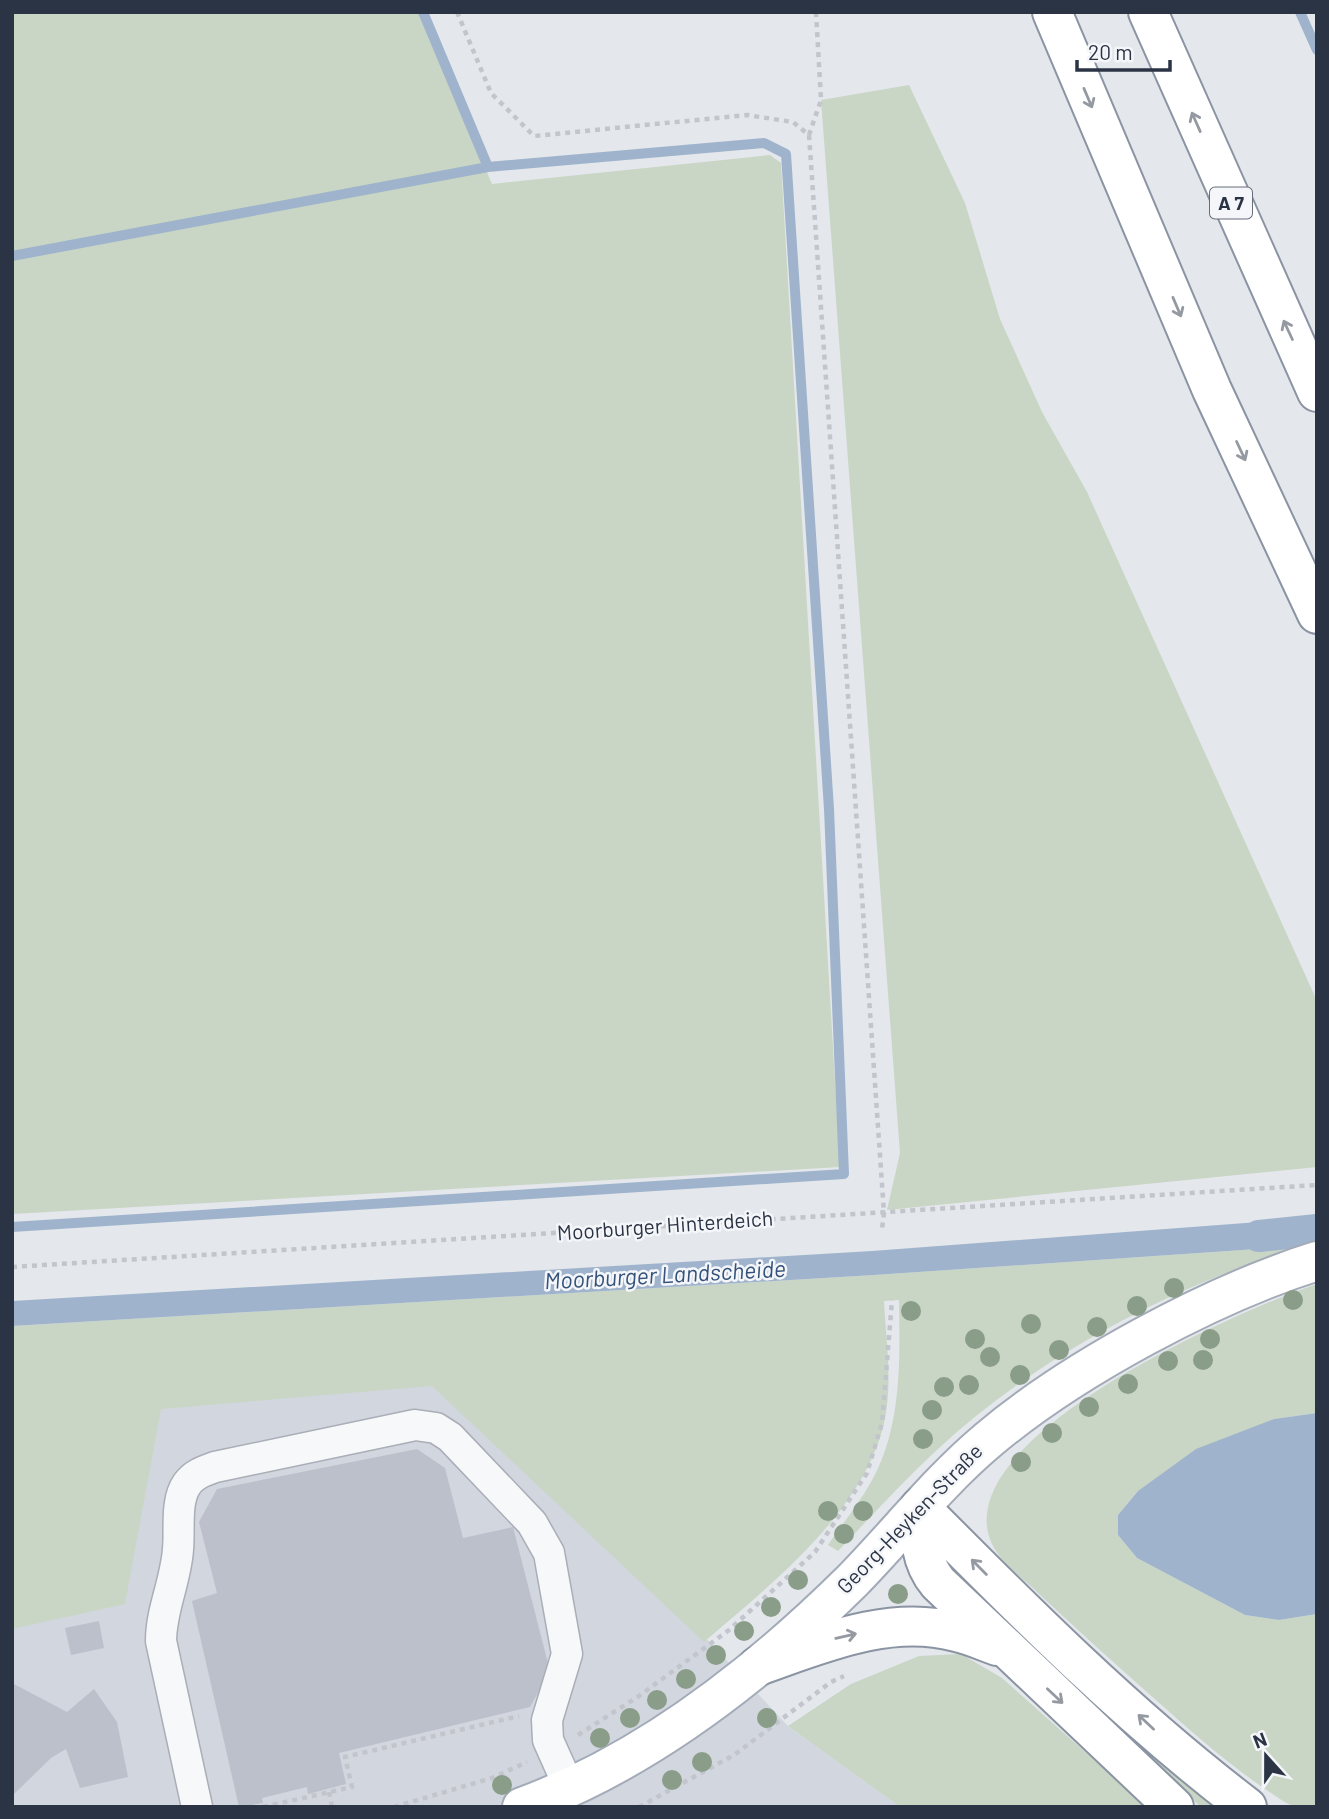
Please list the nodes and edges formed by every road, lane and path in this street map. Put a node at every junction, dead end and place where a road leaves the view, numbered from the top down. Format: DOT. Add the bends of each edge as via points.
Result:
graph roads {
  1 [pos="457,12"];
  2 [pos="816,12"];
  3 [pos="1052,12"];
  4 [pos="1148,12"];
  5 [pos="809,135"];
  6 [pos="1317,392"];
  7 [pos="1317,614"];
  8 [pos="1317,1185"];
  9 [pos="884,1213"];
  10 [pos="882,1229"];
  11 [pos="1317,1261"];
  12 [pos="12,1267"];
  13 [pos="892,1300"];
  14 [pos="920,1507"];
  15 [pos="1005,1649"];
  16 [pos="758,1666"];
  17 [pos="855,1670"];
  18 [pos="551,1708"];
  19 [pos="553,1751"];
  20 [pos="569,1787"];
  21 [pos="328,1792"];
  22 [pos="197,1807"];
  23 [pos="262,1807"];
  24 [pos="332,1807"];
  25 [pos="394,1807"];
  26 [pos="522,1807"];
  27 [pos="639,1807"];
  28 [pos="1174,1807"];
  29 [pos="1247,1807"];
  1 -- 5 [label="path" via="491,93 534,136 747,115 793,122"];
  2 -- 5 [label="path" via="821,100"];
  3 -- 7 [label="main road, one-way" via="1212,390"];
  6 -- 4 [label="main road, A 7, one-way"];
  5 -- 9 [label="path"];
  8 -- 9 [label="path, Moorburger Hinterdeich"];
  9 -- 10 [label="path"];
  9 -- 12 [label="path, Moorburger Hinterdeich"];
  11 -- 14 [label="main road, Georg-Heyken-Straße" via="1247,1287 1064,1385 989,1439"];
  13 -- 19 [label="path" via="882,1423 867,1473 815,1552 729,1630"];
  14 -- 15 [label="main road" via="921,1550 929,1572"];
  14 -- 16 [label="main road, Georg-Heyken-Straße" via="851,1581"];
  29 -- 14 [label="main road, one-way" via="1176,1749"];
  16 -- 15 [label="main road, one-way" via="882,1628 954,1631"];
  15 -- 28 [label="main road, one-way"];
  16 -- 20 [label="main road, Georg-Heyken-Straße" via="660,1735"];
  17 -- 27 [label="path" via="831,1682 734,1755"];
  18 -- 19 [label="lane" via="548,1730"];
  18 -- 21 [label="path" via="345,1757 352,1787"];
  18 -- 22 [label="lane" via="567,1654 549,1553 532,1523 450,1437 436,1428 415,1425 215,1467 198,1473 186,1485 176,1567 161,1618 161,1641"];
  19 -- 20 [label="lane"];
  19 -- 25 [label="path" via="492,1778"];
  20 -- 26 [label="main road, Georg-Heyken-Straße"];
  21 -- 23 [label="path"];
  21 -- 24 [label="path"];
}
